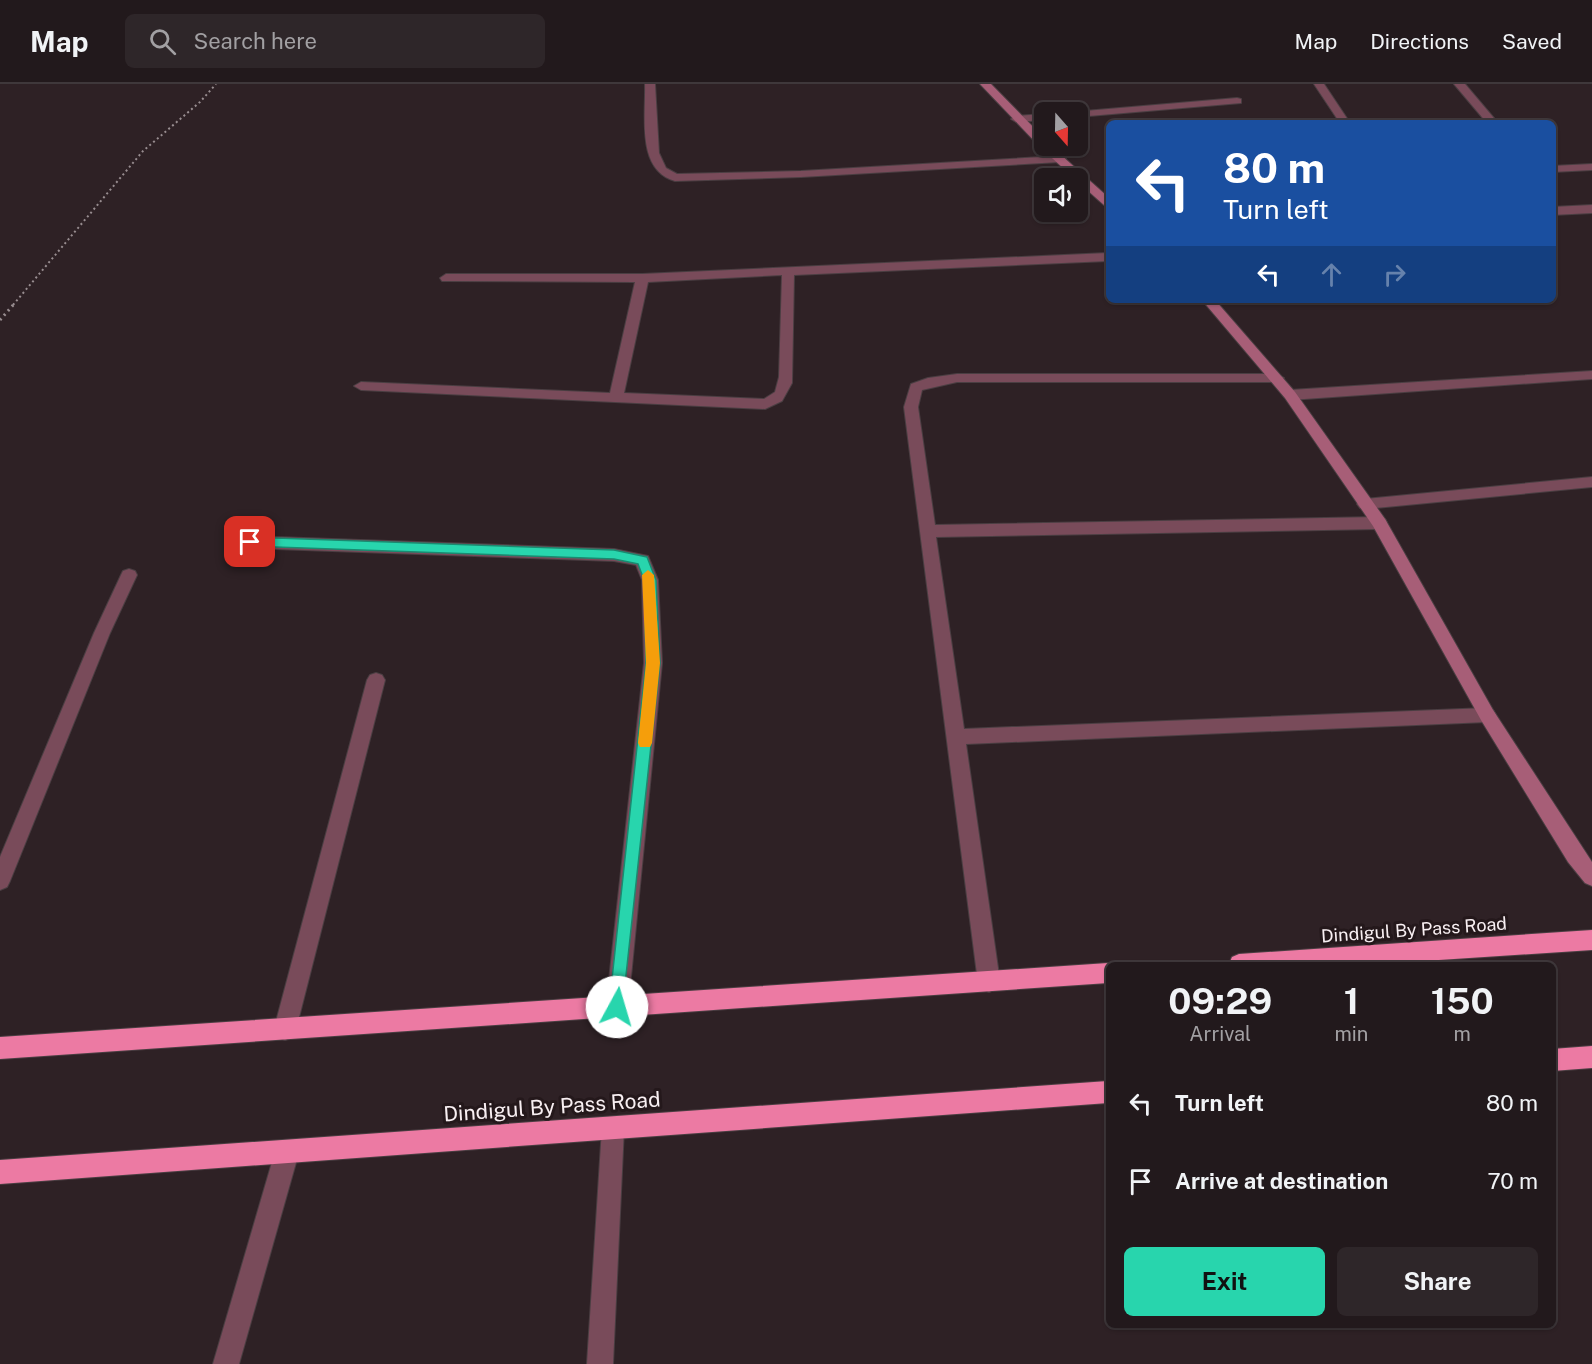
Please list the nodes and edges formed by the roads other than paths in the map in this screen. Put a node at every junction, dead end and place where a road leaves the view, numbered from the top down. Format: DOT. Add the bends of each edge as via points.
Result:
graph roads {
  1 [pos="650,84"];
  2 [pos="985,84"];
  3 [pos="1319,84"];
  4 [pos="1459,84"];
  5 [pos="1238,101"];
  6 [pos="1088,113"];
  7 [pos="1034,118"];
  8 [pos="1016,119"];
  9 [pos="1343,120"];
  10 [pos="1490,120"];
  11 [pos="1034,135"];
  12 [pos="1057,156"];
  13 [pos="1060,159"];
  14 [pos="1592,167"];
  15 [pos="1556,169"];
  16 [pos="1106,199"];
  17 [pos="1592,208"];
  18 [pos="1556,211"];
  19 [pos="1106,257"];
  20 [pos="788,271"];
  21 [pos="446,278"];
  22 [pos="642,278"];
  23 [pos="1211,303"];
  24 [pos="1592,375"];
  25 [pos="1277,378"];
  26 [pos="361,386"];
  27 [pos="1290,395"];
  28 [pos="616,398"];
  29 [pos="1592,482"];
  30 [pos="1365,504"];
  31 [pos="1379,523"];
  32 [pos="929,531"];
  33 [pos="250,542"];
  34 [pos="129,575"];
  35 [pos="376,680"];
  36 [pos="1487,715"];
  37 [pos="957,736"];
  38 [pos="1592,878"];
  39 [pos="0,881"];
  40 [pos="1592,940"];
  41 [pos="1268,962"];
  42 [pos="1106,973"];
  43 [pos="989,982"];
  44 [pos="617,1007"];
  45 [pos="285,1029"];
  46 [pos="0,1048"];
  47 [pos="1592,1057"];
  48 [pos="1556,1060"];
  49 [pos="1106,1092"];
  50 [pos="613,1128"];
  51 [pos="287,1152"];
  52 [pos="0,1172"];
  53 [pos="226,1364"];
  54 [pos="600,1364"];
  1 -- 13 [label="street" via="653,153 661,170 675,178"];
  2 -- 8 [label="street"];
  3 -- 9 [label="street"];
  4 -- 10 [label="street"];
  5 -- 6 [label="street"];
  7 -- 8 [label="street"];
  8 -- 11 [label="street"];
  12 -- 13 [label="street"];
  13 -- 16 [label="street"];
  14 -- 15 [label="street"];
  17 -- 18 [label="street"];
  19 -- 20 [label="street"];
  20 -- 22 [label="street"];
  20 -- 28 [label="street" via="786,377 777,400 765,404"];
  21 -- 22 [label="street"];
  22 -- 28 [label="street"];
  23 -- 25 [label="street"];
  24 -- 27 [label="street"];
  25 -- 27 [label="street"];
  25 -- 32 [label="street" via="927,381 916,387 911,407"];
  26 -- 28 [label="street"];
  27 -- 30 [label="street"];
  29 -- 30 [label="street"];
  30 -- 31 [label="street"];
  31 -- 32 [label="street"];
  31 -- 36 [label="street"];
  32 -- 37 [label="street"];
  33 -- 44 [label="street" via="614,555 642,560 650,580 653,663"];
  34 -- 39 [label="street"];
  35 -- 45 [label="street"];
  36 -- 37 [label="street"];
  36 -- 38 [label="street"];
  37 -- 43 [label="street"];
  40 -- 41 [label="highway, Dindigul By Pass Road"];
  42 -- 43 [label="highway"];
  43 -- 44 [label="highway"];
  44 -- 45 [label="highway"];
  45 -- 46 [label="highway"];
  47 -- 48 [label="highway"];
  49 -- 50 [label="highway, Dindigul By Pass Road"];
  50 -- 51 [label="highway, Dindigul By Pass Road"];
  50 -- 54 [label="street"];
  51 -- 52 [label="highway, Dindigul By Pass Road"];
  51 -- 53 [label="street"];
}
